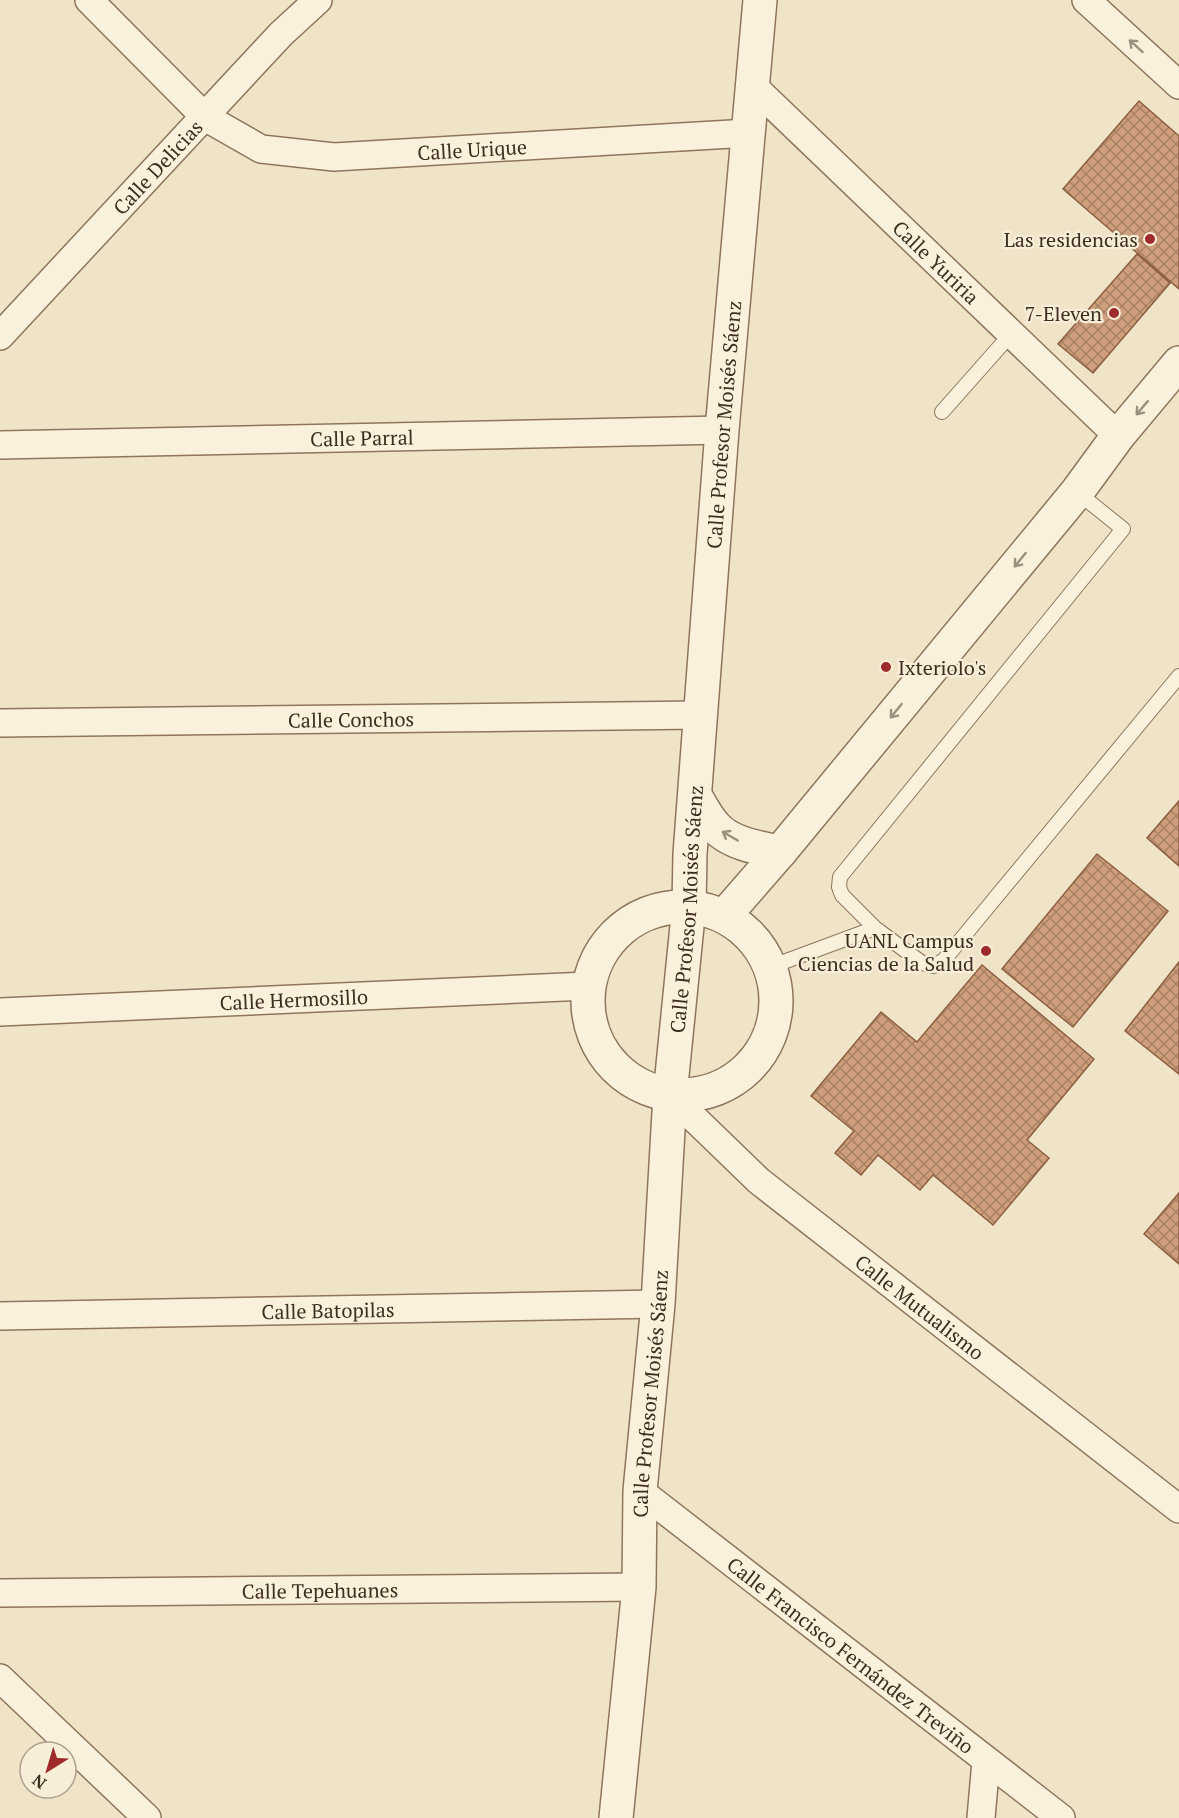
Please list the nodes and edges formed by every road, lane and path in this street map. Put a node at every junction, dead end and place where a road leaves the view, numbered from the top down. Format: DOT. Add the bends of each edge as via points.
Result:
graph roads {
  1 [pos="89,0"];
  2 [pos="318,0"];
  3 [pos="760,0"];
  4 [pos="1086,0"];
  5 [pos="1179,85"];
  6 [pos="753,86"];
  7 [pos="206,117"];
  8 [pos="748,133"];
  9 [pos="1011,334"];
  10 [pos="0,336"];
  11 [pos="1179,363"];
  12 [pos="942,412"];
  13 [pos="722,430"];
  14 [pos="1118,436"];
  15 [pos="0,445"];
  16 [pos="1077,492"];
  17 [pos="1179,676"];
  18 [pos="700,715"];
  19 [pos="0,723"];
  20 [pos="695,796"];
  21 [pos="780,852"];
  22 [pos="689,906"];
  23 [pos="726,914"];
  24 [pos="875,928"];
  25 [pos="770,967"];
  26 [pos="587,986"];
  27 [pos="0,1012"];
  28 [pos="670,1095"];
  29 [pos="658,1304"];
  30 [pos="0,1316"];
  31 [pos="640,1491"];
  32 [pos="1179,1509"];
  33 [pos="639,1587"];
  34 [pos="0,1593"];
  35 [pos="0,1678"];
  36 [pos="986,1761"];
  37 [pos="147,1818"];
  38 [pos="616,1818"];
  39 [pos="981,1818"];
  40 [pos="1061,1818"];
  1 -- 7 [label="street, Calle Urique"];
  2 -- 7 [label="street, Calle Delicias" via="282,33"];
  3 -- 6 [label="street, Calle Profesor Moisés Sáenz"];
  5 -- 4 [label="street, one-way"];
  6 -- 8 [label="street, Calle Profesor Moisés Sáenz"];
  6 -- 9 [label="street, Calle Yuriria"];
  7 -- 8 [label="street, Calle Urique" via="261,149 334,157"];
  7 -- 10 [label="street, Calle Delicias"];
  8 -- 13 [label="street, Calle Profesor Moisés Sáenz"];
  9 -- 12 [label="lane"];
  9 -- 14 [label="street, Calle Yuriria"];
  11 -- 14 [label="street, one-way"];
  13 -- 15 [label="street, Calle Parral"];
  13 -- 18 [label="street, Calle Profesor Moisés Sáenz"];
  14 -- 16 [label="street"];
  16 -- 21 [label="street, one-way"];
  16 -- 24 [label="lane" via="1124,529 840,877 842,895"];
  17 -- 24 [label="lane" via="944,960 934,966 922,963"];
  18 -- 19 [label="street, Calle Conchos"];
  18 -- 20 [label="street, Calle Profesor Moisés Sáenz"];
  21 -- 20 [label="street, one-way" via="734,839 715,826"];
  20 -- 22 [label="street, Calle Profesor Moisés Sáenz"];
  21 -- 23 [label="street"];
  22 -- 23 [label="street"];
  22 -- 26 [label="street" via="660,908 634,918 612,936 596,959"];
  22 -- 28 [label="street, Calle Profesor Moisés Sáenz"];
  23 -- 25 [label="street" via="757,944"];
  24 -- 25 [label="lane"];
  25 -- 28 [label="street" via="776,993 775,1021 765,1046 750,1067 728,1084 703,1093"];
  26 -- 27 [label="street, Calle Hermosillo"];
  26 -- 28 [label="street" via="591,1028 606,1058 624,1076 646,1089"];
  28 -- 29 [label="street, Calle Profesor Moisés Sáenz"];
  28 -- 32 [label="street, Calle Mutualismo" via="759,1181"];
  29 -- 30 [label="street, Calle Batopilas"];
  29 -- 31 [label="street, Calle Profesor Moisés Sáenz"];
  31 -- 33 [label="street, Calle Profesor Moisés Sáenz"];
  31 -- 36 [label="street, Calle Francisco Fernández Treviño"];
  33 -- 34 [label="street, Calle Tepehuanes"];
  33 -- 38 [label="street, Calle Profesor Moisés Sáenz"];
  35 -- 37 [label="street"];
  36 -- 39 [label="street"];
  36 -- 40 [label="street, Calle Francisco Fernández Treviño"];
}
